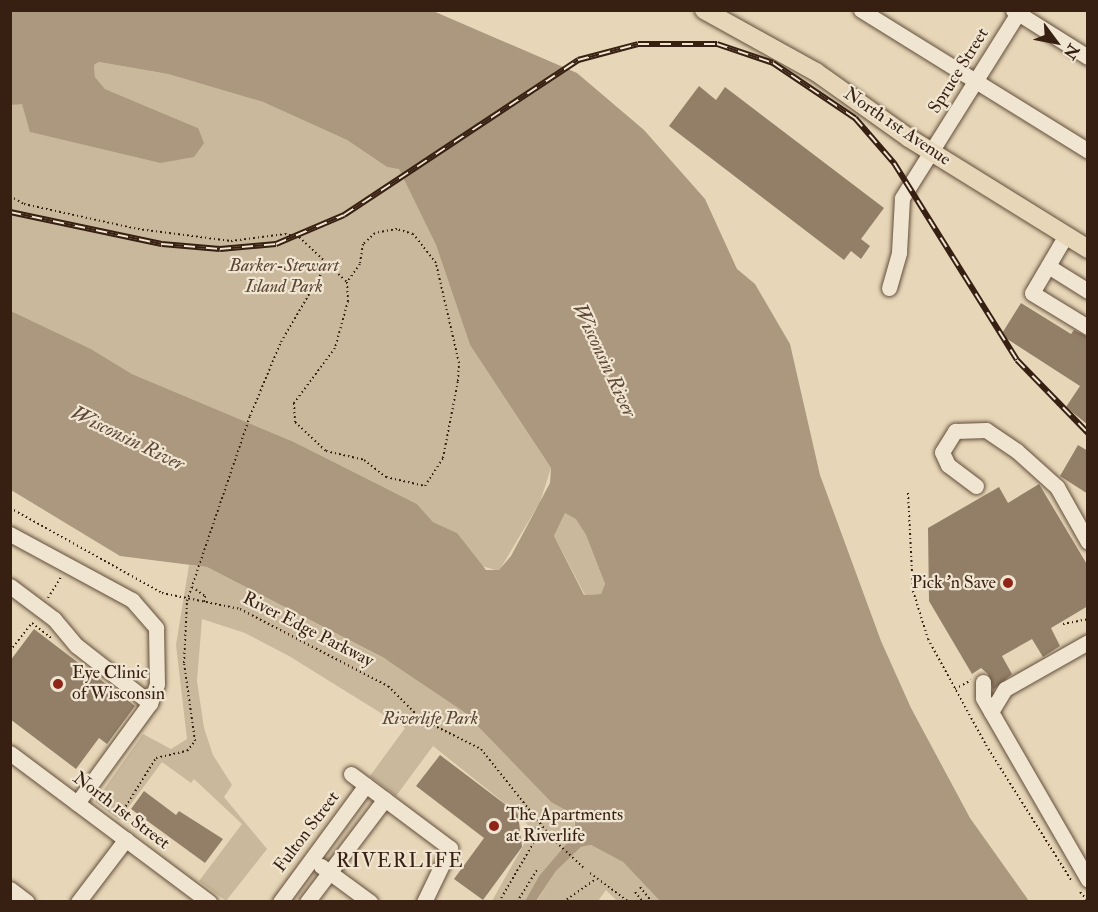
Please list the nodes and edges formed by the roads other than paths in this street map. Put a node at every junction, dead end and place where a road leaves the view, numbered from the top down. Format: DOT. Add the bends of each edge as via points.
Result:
graph roads {
  1 [pos="704,10"];
  2 [pos="861,10"];
  3 [pos="1017,12"];
  4 [pos="1088,57"];
  5 [pos="976,81"];
  6 [pos="1088,151"];
  7 [pos="932,153"];
  8 [pos="1066,235"];
  9 [pos="1088,249"];
  10 [pos="1047,266"];
  11 [pos="889,288"];
  12 [pos="1088,291"];
  13 [pos="1088,327"];
  14 [pos="976,486"];
  15 [pos="10,534"];
  16 [pos="1088,542"];
  17 [pos="10,586"];
  18 [pos="1088,642"];
  19 [pos="979,678"];
  20 [pos="150,703"];
  21 [pos="991,712"];
  22 [pos="10,753"];
  23 [pos="351,774"];
  24 [pos="366,785"];
  25 [pos="385,799"];
  26 [pos="77,803"];
  27 [pos="126,839"];
  28 [pos="312,859"];
  29 [pos="329,872"];
  30 [pos="1088,880"];
  31 [pos="10,889"];
  32 [pos="27,902"];
  33 [pos="78,902"];
  34 [pos="209,902"];
  35 [pos="280,902"];
  36 [pos="307,902"];
  37 [pos="370,902"];
  38 [pos="424,902"];
  1 -- 7 [label="main road, North 1st Avenue" via="816,72"];
  2 -- 5 [label="street"];
  3 -- 4 [label="street"];
  3 -- 5 [label="street, Spruce Street"];
  5 -- 6 [label="street"];
  5 -- 7 [label="street, Spruce Street"];
  7 -- 8 [label="main road, North 1st Avenue"];
  7 -- 11 [label="street, Spruce Street" via="902,198 899,252"];
  8 -- 9 [label="main road, North 1st Avenue"];
  8 -- 10 [label="street"];
  10 -- 12 [label="street"];
  10 -- 13 [label="street" via="1032,292"];
  14 -- 16 [label="street" via="948,465 942,452 955,431 986,430 1017,451 1057,487"];
  15 -- 20 [label="street" via="113,588 152,617 157,684"];
  17 -- 20 [label="street" via="54,619 77,646"];
  18 -- 21 [label="street" via="1005,689"];
  19 -- 21 [label="street" via="981,695"];
  20 -- 26 [label="street"];
  21 -- 30 [label="street"];
  22 -- 26 [label="street, North 1st Street"];
  23 -- 24 [label="street"];
  24 -- 25 [label="street"];
  24 -- 28 [label="street, Fulton Street"];
  25 -- 29 [label="street"];
  25 -- 38 [label="street" via="450,848"];
  26 -- 27 [label="street, North 1st Street"];
  27 -- 33 [label="street"];
  27 -- 34 [label="street, North 1st Street"];
  28 -- 29 [label="street"];
  28 -- 35 [label="street, Fulton Street"];
  29 -- 36 [label="street"];
  29 -- 37 [label="street"];
  31 -- 32 [label="street"];
}
